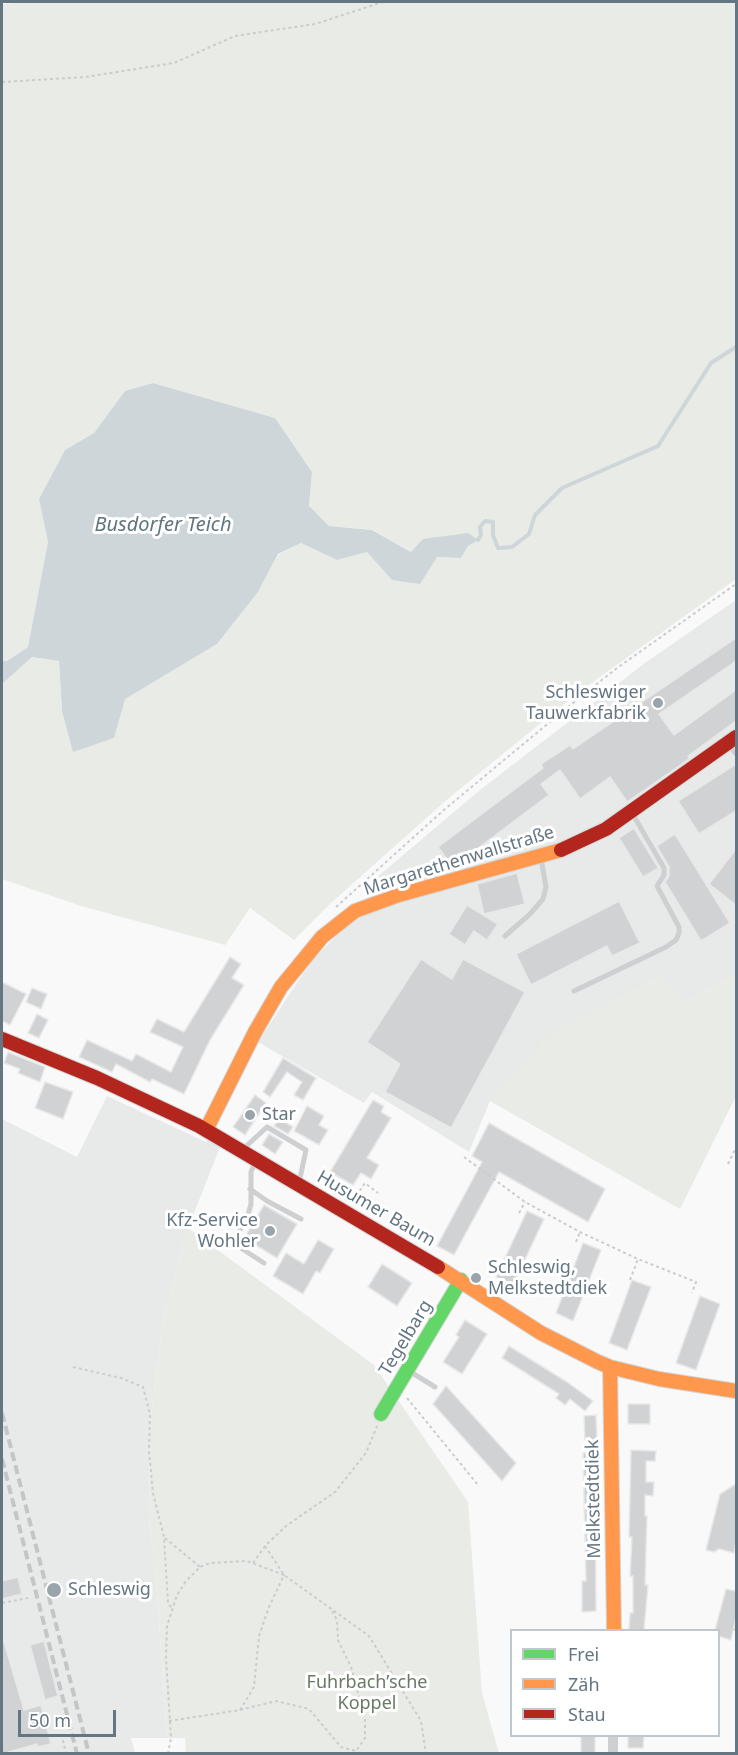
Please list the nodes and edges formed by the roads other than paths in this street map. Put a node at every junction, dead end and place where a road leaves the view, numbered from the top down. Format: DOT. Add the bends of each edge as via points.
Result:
graph roads {
  1 [pos="734,744"];
  2 [pos="631,811"];
  3 [pos="541,856"];
  4 [pos="505,936"];
  5 [pos="574,991"];
  6 [pos="2,1039"];
  7 [pos="206,1130"];
  8 [pos="242,1150"];
  9 [pos="256,1159"];
  10 [pos="299,1185"];
  11 [pos="250,1189"];
  12 [pos="301,1219"];
  13 [pos="264,1263"];
  14 [pos="461,1280"];
  15 [pos="610,1367"];
  16 [pos="408,1370"];
  17 [pos="435,1387"];
  18 [pos="736,1391"];
  19 [pos="381,1414"];
  20 [pos="614,1629"];
  21 [pos="613,1737"];
  22 [pos="613,1754"];
  1 -- 2 [label="street, Margarethenwallstraße"];
  2 -- 3 [label="street, Margarethenwallstraße" via="606,829"];
  2 -- 5 [label="lane" via="664,868 657,886 679,933 666,947"];
  3 -- 4 [label="lane" via="546,887 543,899"];
  3 -- 7 [label="street, Margarethenwallstraße" via="355,911 322,937 281,987"];
  6 -- 7 [label="street, Husumer Baum" via="97,1078"];
  7 -- 8 [label="street, Husumer Baum"];
  8 -- 9 [label="street, Husumer Baum"];
  8 -- 10 [label="lane" via="267,1127 306,1150"];
  9 -- 10 [label="street, Husumer Baum"];
  9 -- 11 [label="lane"];
  10 -- 14 [label="street, Husumer Baum"];
  11 -- 12 [label="lane"];
  11 -- 13 [label="lane" via="248,1215 233,1243"];
  14 -- 15 [label="street, Husumer Baum" via="541,1333"];
  14 -- 16 [label="street, Tegelbarg"];
  15 -- 18 [label="street, Husumer Baum"];
  15 -- 20 [label="street, Melkstedtdiek"];
  16 -- 17 [label="lane"];
  16 -- 19 [label="street, Tegelbarg"];
  21 -- 22 [label="street"];
}
